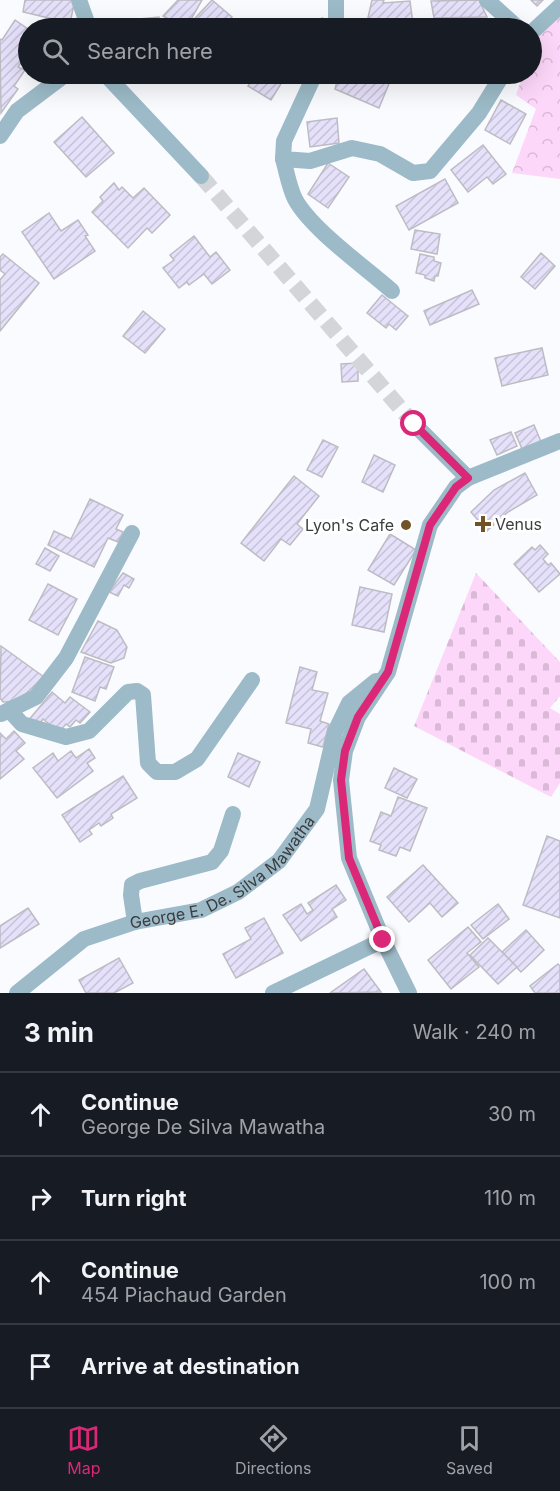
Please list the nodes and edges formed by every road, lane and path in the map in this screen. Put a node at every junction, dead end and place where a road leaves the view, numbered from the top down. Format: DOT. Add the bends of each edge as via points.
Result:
graph roads {
  1 [pos="79,0"];
  2 [pos="336,0"];
  3 [pos="487,0"];
  4 [pos="560,6"];
  5 [pos="85,18"];
  6 [pos="336,18"];
  7 [pos="507,18"];
  8 [pos="542,22"];
  9 [pos="53,84"];
  10 [pos="114,84"];
  11 [pos="310,84"];
  12 [pos="497,84"];
  13 [pos="0,136"];
  14 [pos="283,159"];
  15 [pos="201,176"];
  16 [pos="392,291"];
  17 [pos="414,424"];
  18 [pos="560,441"];
  19 [pos="468,478"];
  20 [pos="132,533"];
  21 [pos="388,672"];
  22 [pos="252,680"];
  23 [pos="4,712"];
  24 [pos="233,814"];
  25 [pos="135,922"];
  26 [pos="383,940"];
  27 [pos="17,993"];
  28 [pos="273,993"];
  29 [pos="410,993"];
  1 -- 5 [label="street"];
  2 -- 6 [label="street"];
  3 -- 7 [label="street"];
  4 -- 8 [label="street"];
  9 -- 13 [label="street" via="17,111"];
  10 -- 15 [label="street"];
  11 -- 14 [label="street" via="284,141"];
  12 -- 14 [label="street" via="479,113 430,171 413,173 380,154 352,148 310,161"];
  14 -- 16 [label="street" via="296,200 312,222"];
  17 -- 19 [label="street"];
  18 -- 19 [label="street"];
  19 -- 21 [label="street" via="456,487 430,525"];
  20 -- 23 [label="street" via="66,658 36,697"];
  21 -- 25 [label="street, George E. De. Silva Mawatha" via="349,704 335,732 317,809 279,861 238,892 201,910"];
  21 -- 26 [label="street" via="358,717 345,751 341,780 349,858"];
  22 -- 23 [label="street" via="197,759 175,772 157,772 148,764 143,695 137,691 128,692 89,731 66,737 22,724"];
  24 -- 25 [label="street" via="221,851 212,862 132,885"];
  25 -- 27 [label="street, George E. De. Silva Mawatha" via="84,939"];
  26 -- 28 [label="street"];
  26 -- 29 [label="street"];
}
